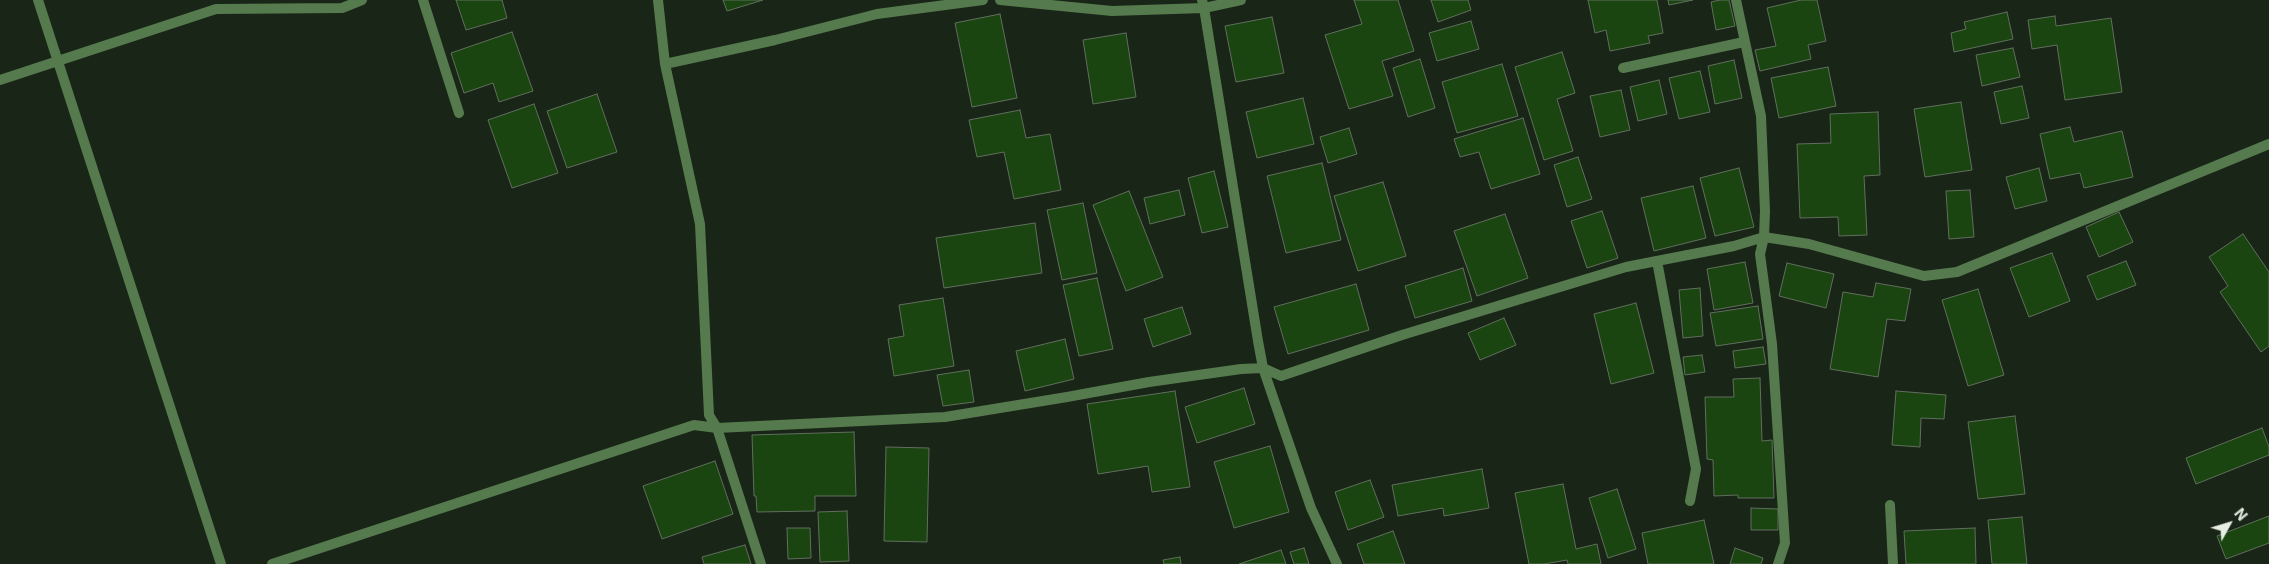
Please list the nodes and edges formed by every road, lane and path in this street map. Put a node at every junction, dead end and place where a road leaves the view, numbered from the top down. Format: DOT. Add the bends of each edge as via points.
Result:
graph roads {
  1 [pos="38,0"];
  2 [pos="362,0"];
  3 [pos="423,0"];
  4 [pos="658,0"];
  5 [pos="984,0"];
  6 [pos="1000,0"];
  7 [pos="1241,0"];
  8 [pos="1736,0"];
  9 [pos="1203,4"];
  10 [pos="1744,42"];
  11 [pos="58,61"];
  12 [pos="665,64"];
  13 [pos="1624,68"];
  14 [pos="0,80"];
  15 [pos="459,113"];
  16 [pos="2269,144"];
  17 [pos="1764,237"];
  18 [pos="1657,261"];
  19 [pos="1262,368"];
  20 [pos="717,428"];
  21 [pos="1690,500"];
  22 [pos="1890,505"];
  23 [pos="221,564"];
  24 [pos="272,564"];
  25 [pos="761,564"];
  26 [pos="1337,564"];
  27 [pos="1778,564"];
  28 [pos="1893,564"];
  1 -- 11 [label="street"];
  2 -- 11 [label="street" via="342,8 216,9"];
  3 -- 15 [label="street"];
  4 -- 12 [label="street"];
  5 -- 12 [label="street" via="877,14"];
  6 -- 9 [label="street" via="1112,12"];
  7 -- 9 [label="street"];
  8 -- 10 [label="street"];
  9 -- 19 [label="street"];
  10 -- 13 [label="street"];
  10 -- 17 [label="street" via="1761,116"];
  11 -- 14 [label="street"];
  11 -- 23 [label="street"];
  12 -- 20 [label="street" via="700,224 709,415"];
  16 -- 17 [label="street" via="1957,272 1924,276 1810,244"];
  17 -- 18 [label="street"];
  17 -- 27 [label="street" via="1760,254 1772,344 1785,543"];
  18 -- 19 [label="street" via="1626,267 1412,332 1281,376"];
  18 -- 21 [label="street" via="1696,468"];
  19 -- 20 [label="street" via="1149,382 945,417"];
  19 -- 26 [label="street" via="1311,508"];
  20 -- 24 [label="street" via="694,425"];
  20 -- 25 [label="street"];
  22 -- 28 [label="street"];
}
